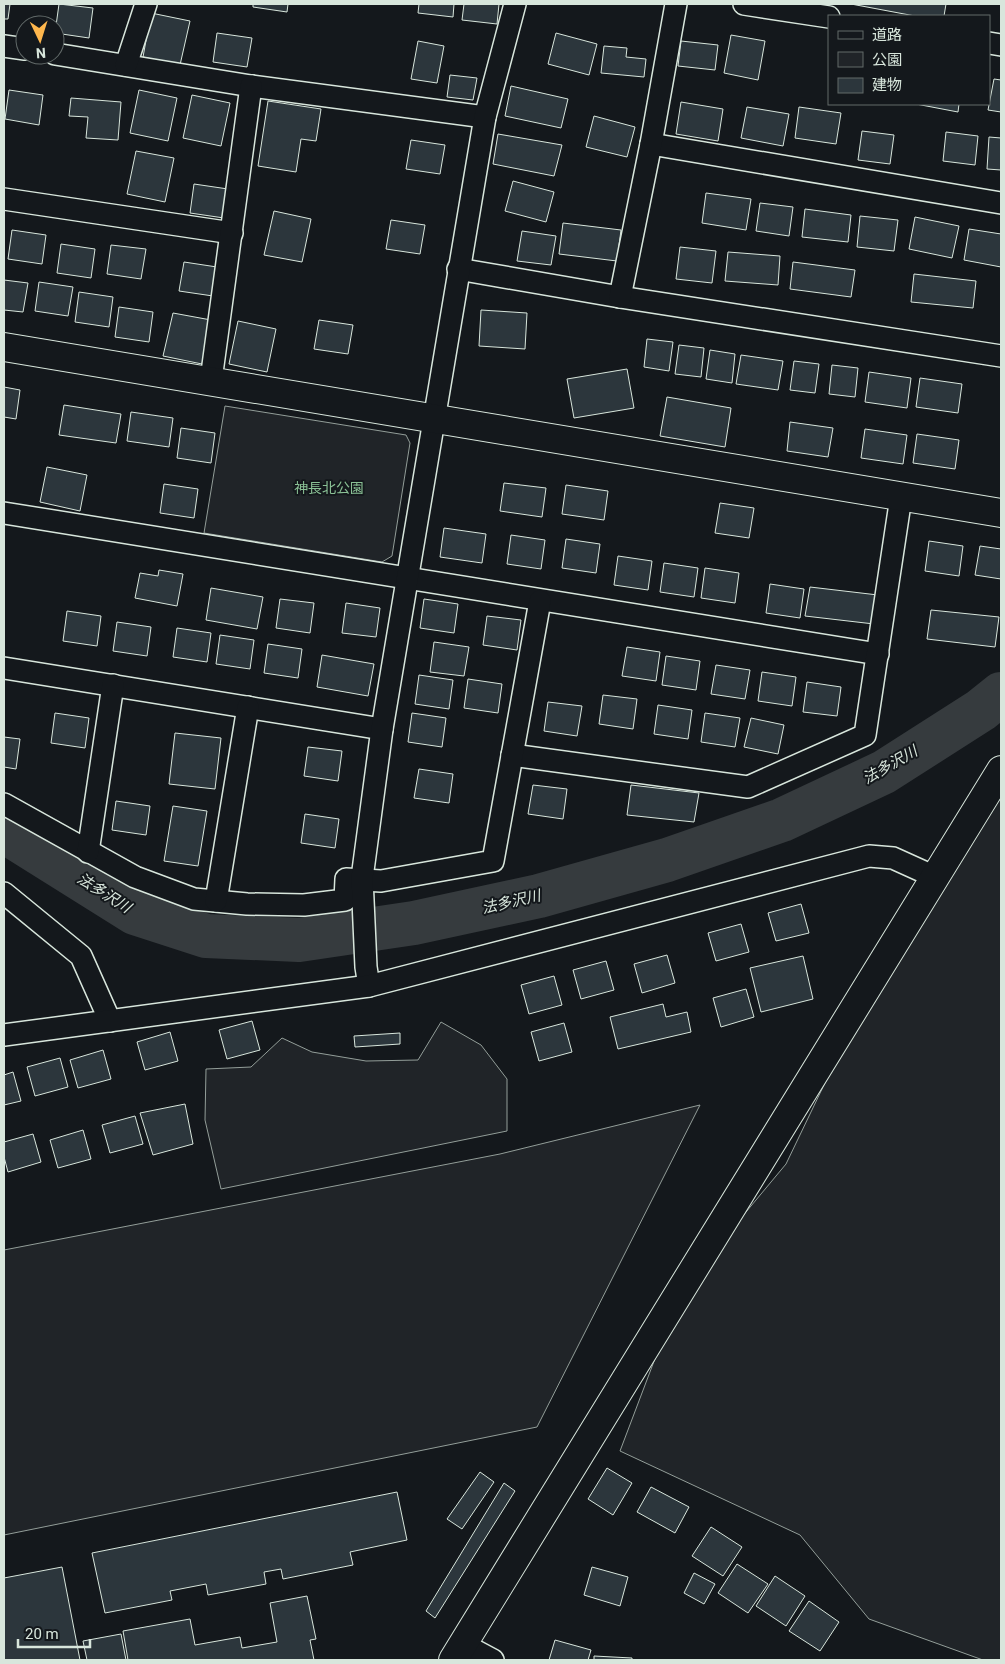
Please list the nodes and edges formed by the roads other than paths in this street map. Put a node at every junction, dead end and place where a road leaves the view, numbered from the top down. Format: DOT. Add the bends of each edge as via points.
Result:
graph roads {
  1 [pos="146,4"];
  2 [pos="515,4"];
  3 [pos="676,4"];
  4 [pos="744,4"];
  5 [pos="828,18"];
  6 [pos="65,56"];
  7 [pos="126,65"];
  8 [pos="251,86"];
  9 [pos="485,117"];
  10 [pos="651,144"];
  11 [pos="4,199"];
  12 [pos="1001,203"];
  13 [pos="232,233"];
  14 [pos="458,269"];
  15 [pos="620,297"];
  16 [pos="4,347"];
  17 [pos="1001,356"];
  18 [pos="211,380"];
  19 [pos="434,419"];
  20 [pos="901,497"];
  21 [pos="4,513"];
  22 [pos="1001,513"];
  23 [pos="409,580"];
  24 [pos="540,600"];
  25 [pos="878,654"];
  26 [pos="4,668"];
  27 [pos="113,685"];
  28 [pos="248,707"];
  29 [pos="382,729"];
  30 [pos="512,755"];
  31 [pos="1001,770"];
  32 [pos="4,804"];
  33 [pos="88,852"];
  34 [pos="935,877"];
  35 [pos="362,878"];
  36 [pos="4,893"];
  37 [pos="216,901"];
  38 [pos="367,976"];
  39 [pos="110,1021"];
  40 [pos="4,1035"];
  41 [pos="458,1652"];
  42 [pos="493,1660"];
  1 -- 7 [label="street"];
  2 -- 9 [label="street"];
  3 -- 10 [label="street"];
  4 -- 5 [label="street"];
  6 -- 7 [label="street"];
  7 -- 8 [label="street"];
  8 -- 9 [label="street"];
  8 -- 13 [label="street"];
  9 -- 14 [label="street"];
  10 -- 12 [label="street"];
  10 -- 15 [label="street"];
  11 -- 13 [label="street"];
  13 -- 18 [label="street"];
  14 -- 15 [label="street"];
  14 -- 19 [label="street"];
  15 -- 17 [label="street"];
  16 -- 18 [label="street"];
  18 -- 19 [label="street"];
  19 -- 20 [label="street"];
  19 -- 23 [label="street"];
  20 -- 22 [label="street"];
  20 -- 25 [label="street"];
  21 -- 23 [label="street"];
  23 -- 24 [label="street"];
  23 -- 29 [label="street"];
  24 -- 25 [label="street"];
  24 -- 30 [label="street"];
  25 -- 30 [label="street" via="865,736 748,787"];
  26 -- 27 [label="street"];
  27 -- 28 [label="street"];
  27 -- 33 [label="street"];
  28 -- 29 [label="street"];
  28 -- 37 [label="street"];
  29 -- 35 [label="street"];
  30 -- 35 [label="street" via="493,861 381,881"];
  31 -- 34 [label="street"];
  32 -- 33 [label="street"];
  33 -- 37 [label="street" via="135,877 194,899"];
  34 -- 38 [label="street" via="893,858 870,856"];
  34 -- 41 [label="street"];
  35 -- 37 [label="street" via="346,879 345,900 304,905"];
  35 -- 38 [label="street"];
  36 -- 39 [label="street" via="81,956"];
  38 -- 39 [label="street"];
  39 -- 40 [label="street"];
  41 -- 42 [label="street"];
}
